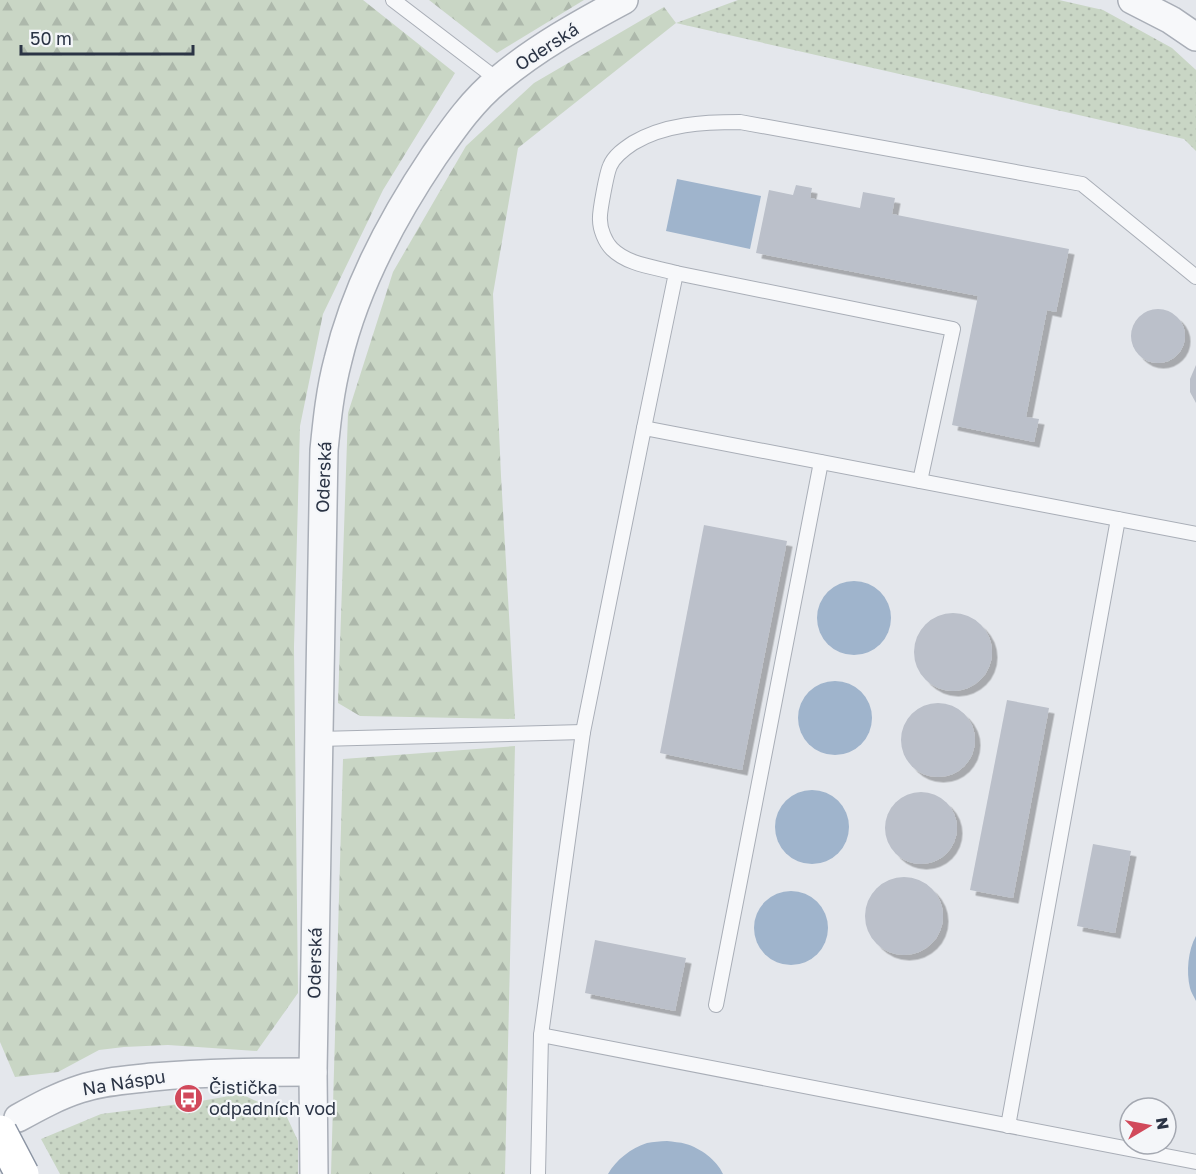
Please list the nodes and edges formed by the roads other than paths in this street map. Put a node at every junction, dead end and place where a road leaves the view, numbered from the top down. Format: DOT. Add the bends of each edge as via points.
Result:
graph roads {
  1 [pos="393,0"];
  2 [pos="624,0"];
  3 [pos="1132,0"];
  4 [pos="1196,37"];
  5 [pos="498,80"];
  6 [pos="676,273"];
  7 [pos="1196,277"];
  8 [pos="644,428"];
  9 [pos="820,462"];
  10 [pos="920,481"];
  11 [pos="1118,519"];
  12 [pos="1196,534"];
  13 [pos="583,732"];
  14 [pos="319,739"];
  15 [pos="716,1005"];
  16 [pos="541,1035"];
  17 [pos="314,1072"];
  18 [pos="9,1125"];
  19 [pos="1008,1125"];
  20 [pos="1196,1162"];
  21 [pos="22,1174"];
  22 [pos="314,1174"];
  23 [pos="538,1174"];
  1 -- 5 [label="lane"];
  2 -- 5 [label="street, Oderská" via="570,30"];
  3 -- 4 [label="street"];
  5 -- 14 [label="street, Oderská" via="462,118 414,186 370,270 338,360 324,450"];
  6 -- 7 [label="lane" via="623,258 605,239 600,220 609,167 614,158 634,143 670,128 740,122 1082,184"];
  6 -- 8 [label="lane"];
  6 -- 10 [label="lane" via="953,329"];
  8 -- 9 [label="lane"];
  8 -- 13 [label="lane"];
  9 -- 10 [label="lane"];
  9 -- 15 [label="lane"];
  10 -- 11 [label="lane"];
  11 -- 12 [label="lane"];
  11 -- 19 [label="lane"];
  13 -- 14 [label="lane"];
  13 -- 16 [label="lane"];
  14 -- 17 [label="street, Oderská"];
  16 -- 19 [label="lane"];
  16 -- 23 [label="lane"];
  17 -- 18 [label="street, Na Náspu" via="228,1072 113,1081 69,1092"];
  17 -- 22 [label="street"];
  18 -- 21 [label="highway, bridge"];
  19 -- 20 [label="lane"];
}
